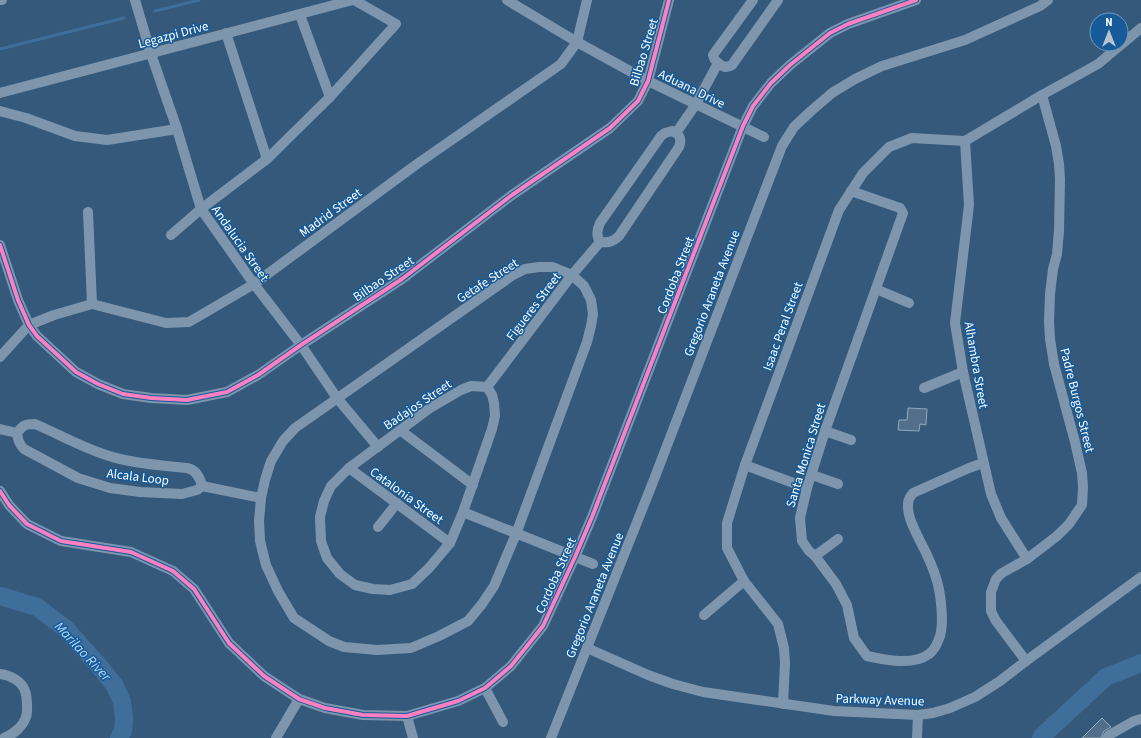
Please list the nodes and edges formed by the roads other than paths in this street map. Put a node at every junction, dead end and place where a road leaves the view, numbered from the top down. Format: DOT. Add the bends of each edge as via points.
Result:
graph roads {
  1 [pos="135,0"];
  2 [pos="353,0"];
  3 [pos="507,0"];
  4 [pos="587,0"];
  5 [pos="669,0"];
  6 [pos="753,0"];
  7 [pos="778,0"];
  8 [pos="916,0"];
  9 [pos="1048,0"];
  10 [pos="300,15"];
  11 [pos="1141,28"];
  12 [pos="226,33"];
  13 [pos="577,42"];
  14 [pos="151,54"];
  15 [pos="718,64"];
  16 [pos="648,81"];
  17 [pos="0,93"];
  18 [pos="1042,95"];
  19 [pos="330,97"];
  20 [pos="696,104"];
  21 [pos="0,110"];
  22 [pos="743,126"];
  23 [pos="177,128"];
  24 [pos="676,132"];
  25 [pos="764,137"];
  26 [pos="965,141"];
  27 [pos="267,159"];
  28 [pos="851,191"];
  29 [pos="201,209"];
  30 [pos="88,212"];
  31 [pos="172,235"];
  32 [pos="600,242"];
  33 [pos="0,246"];
  34 [pos="572,275"];
  35 [pos="254,284"];
  36 [pos="876,289"];
  37 [pos="909,303"];
  38 [pos="92,304"];
  39 [pos="29,325"];
  40 [pos="300,345"];
  41 [pos="0,357"];
  42 [pos="963,372"];
  43 [pos="488,387"];
  44 [pos="924,388"];
  45 [pos="337,398"];
  46 [pos="0,429"];
  47 [pos="400,430"];
  48 [pos="825,431"];
  49 [pos="17,432"];
  50 [pos="851,440"];
  51 [pos="378,447"];
  52 [pos="984,463"];
  53 [pos="745,465"];
  54 [pos="349,468"];
  55 [pos="812,475"];
  56 [pos="838,484"];
  57 [pos="473,485"];
  58 [pos="202,486"];
  59 [pos="807,488"];
  60 [pos="0,491"];
  61 [pos="261,498"];
  62 [pos="397,503"];
  63 [pos="463,512"];
  64 [pos="378,527"];
  65 [pos="516,534"];
  66 [pos="838,540"];
  67 [pos="450,543"];
  68 [pos="815,556"];
  69 [pos="575,557"];
  70 [pos="1026,559"];
  71 [pos="593,564"];
  72 [pos="1141,577"];
  73 [pos="744,581"];
  74 [pos="704,615"];
  75 [pos="587,648"];
  76 [pos="1026,661"];
  77 [pos="0,674"];
  78 [pos="485,688"];
  79 [pos="299,699"];
  80 [pos="783,704"];
  81 [pos="918,715"];
  82 [pos="407,716"];
  83 [pos="1141,718"];
  84 [pos="503,722"];
  85 [pos="4,738"];
  86 [pos="276,738"];
  87 [pos="413,738"];
  88 [pos="551,738"];
  89 [pos="917,738"];
  90 [pos="1107,738"];
  1 -- 14 [label="street, Andalucia Street"];
  2 -- 10 [label="street, Legazpi Drive"];
  2 -- 19 [label="street" via="396,24"];
  3 -- 13 [label="street, Aduana Drive"];
  4 -- 13 [label="street, Madrid Street"];
  5 -- 16 [label="street, Bilbao Street"];
  6 -- 15 [label="street" via="714,54"];
  7 -- 15 [label="street" via="732,65 725,68"];
  8 -- 22 [label="street, Cordoba Street" via="830,33 771,83 753,106"];
  9 -- 75 [label="street, Gregorio Araneta Avenue" via="964,40 882,66 855,79 832,94 794,127 782,146"];
  10 -- 12 [label="street, Legazpi Drive"];
  10 -- 19 [label="street"];
  11 -- 18 [label="street" via="1098,64"];
  12 -- 14 [label="street, Legazpi Drive"];
  12 -- 27 [label="street"];
  13 -- 16 [label="street, Aduana Drive"];
  13 -- 35 [label="street, Madrid Street" via="561,64 417,164"];
  14 -- 17 [label="street, Legazpi Drive"];
  14 -- 23 [label="street, Andalucia Street"];
  15 -- 20 [label="street"];
  16 -- 20 [label="street, Aduana Drive"];
  16 -- 40 [label="street, Bilbao Street" via="638,101 610,128 512,195 402,279"];
  18 -- 26 [label="street"];
  18 -- 70 [label="street, Padre Burgos Street" via="1056,146 1060,179 1060,231 1050,294 1050,339 1054,364 1077,450 1083,487 1082,505 1069,524"];
  19 -- 27 [label="street"];
  20 -- 22 [label="street, Aduana Drive"];
  20 -- 24 [label="street"];
  21 -- 23 [label="street" via="75,136 107,140"];
  22 -- 25 [label="street, Aduana Drive"];
  22 -- 69 [label="street, Cordoba Street"];
  23 -- 29 [label="street, Andalucia Street"];
  24 -- 32 [label="street" via="661,136 600,223 597,234"];
  24 -- 32 [label="street" via="681,139 678,147 620,236 610,242"];
  26 -- 28 [label="street, Isaac Peral Street" via="912,138 889,147 863,173"];
  26 -- 42 [label="street, Alhambra Street" via="969,205 955,323"];
  27 -- 29 [label="street"];
  28 -- 36 [label="street, Santa Monica Street" via="900,208 902,213"];
  28 -- 53 [label="street, Isaac Peral Street" via="839,210"];
  29 -- 31 [label="street"];
  29 -- 35 [label="street, Andalucia Street"];
  30 -- 38 [label="street"];
  32 -- 34 [label="street, Figueres Street"];
  33 -- 39 [label="street, Bilbao Street"];
  34 -- 43 [label="street, Figueres Street"];
  34 -- 45 [label="street, Getafe Street" via="552,267 539,266 513,275"];
  34 -- 65 [label="street, Getafe Street" via="584,286 591,300 591,326"];
  35 -- 38 [label="street, Madrid Street" via="189,322 166,323"];
  35 -- 40 [label="street, Andalucia Street"];
  36 -- 37 [label="street"];
  36 -- 48 [label="street, Santa Monica Street"];
  38 -- 39 [label="street"];
  39 -- 40 [label="street, Bilbao Street" via="37,336 76,372 123,394 151,398 187,400 227,392 258,375"];
  39 -- 41 [label="street"];
  40 -- 45 [label="street, Andalucia Street"];
  42 -- 44 [label="street"];
  42 -- 52 [label="street, Alhambra Street"];
  43 -- 47 [label="street, Badajos Street" via="471,386 461,390"];
  43 -- 57 [label="street, Badajos Street" via="494,403 495,416"];
  45 -- 51 [label="street, Andalucia Street"];
  45 -- 61 [label="street, Getafe Street" via="295,428 283,441 271,461"];
  46 -- 49 [label="street"];
  47 -- 51 [label="street, Badajos Street"];
  47 -- 57 [label="street"];
  48 -- 50 [label="street"];
  48 -- 55 [label="street, Santa Monica Street"];
  49 -- 58 [label="street, Alcala Loop" via="23,426 35,424 89,449 118,459 192,469 201,480"];
  49 -- 58 [label="street, Alcala Loop" via="24,449 78,478 110,488 182,494"];
  51 -- 54 [label="street, Badajos Street"];
  52 -- 68 [label="street, Santa Monica Street" via="909,497 910,517 937,582 941,604 942,628 938,644 930,654 914,660 890,661 867,656 854,638 847,605"];
  52 -- 70 [label="street, Alhambra Street" via="991,494 1001,518"];
  53 -- 59 [label="street"];
  53 -- 73 [label="street, Isaac Peral Street" via="727,523 726,548"];
  54 -- 62 [label="street, Catalonia Street"];
  54 -- 67 [label="street, Badajos Street" via="331,486 320,517 321,541 327,558 340,574 355,585 373,589 390,590 412,584"];
  55 -- 56 [label="street"];
  55 -- 59 [label="street, Santa Monica Street"];
  57 -- 63 [label="street, Badajos Street"];
  58 -- 61 [label="street"];
  59 -- 68 [label="street, Santa Monica Street" via="800,518 800,532 802,541"];
  60 -- 79 [label="street, Cordoba Street" via="27,524 61,541 131,552 173,571 194,589 229,643 264,676"];
  61 -- 65 [label="street, Getafe Street" via="260,541 266,565 278,591 294,618 329,641 344,647 377,650 411,648 468,621 494,586"];
  62 -- 64 [label="street"];
  62 -- 67 [label="street, Catalonia Street"];
  63 -- 65 [label="street"];
  63 -- 67 [label="street, Badajos Street"];
  65 -- 69 [label="street"];
  66 -- 68 [label="street"];
  69 -- 71 [label="street"];
  69 -- 78 [label="street, Cordoba Street" via="543,626 510,666"];
  70 -- 76 [label="street, Padre Burgos Street" via="996,579 990,599 991,611 996,621"];
  72 -- 76 [label="street, Parkway Avenue"];
  73 -- 74 [label="street"];
  73 -- 80 [label="street, Isaac Peral Street" via="778,624 785,663"];
  75 -- 80 [label="street, Parkway Avenue" via="673,684 703,692"];
  75 -- 88 [label="street, Gregorio Araneta Avenue"];
  76 -- 81 [label="street, Parkway Avenue" via="1000,682 975,697 942,711"];
  77 -- 85 [label="street" via="17,680 25,690 27,716 19,729"];
  78 -- 82 [label="street, Cordoba Street" via="458,701"];
  78 -- 84 [label="street"];
  79 -- 82 [label="street, Cordoba Street" via="325,708 362,714"];
  79 -- 86 [label="street"];
  80 -- 81 [label="street, Parkway Avenue" via="834,711"];
  81 -- 89 [label="street"];
  82 -- 87 [label="street"];
  83 -- 90 [label="street"];
}
